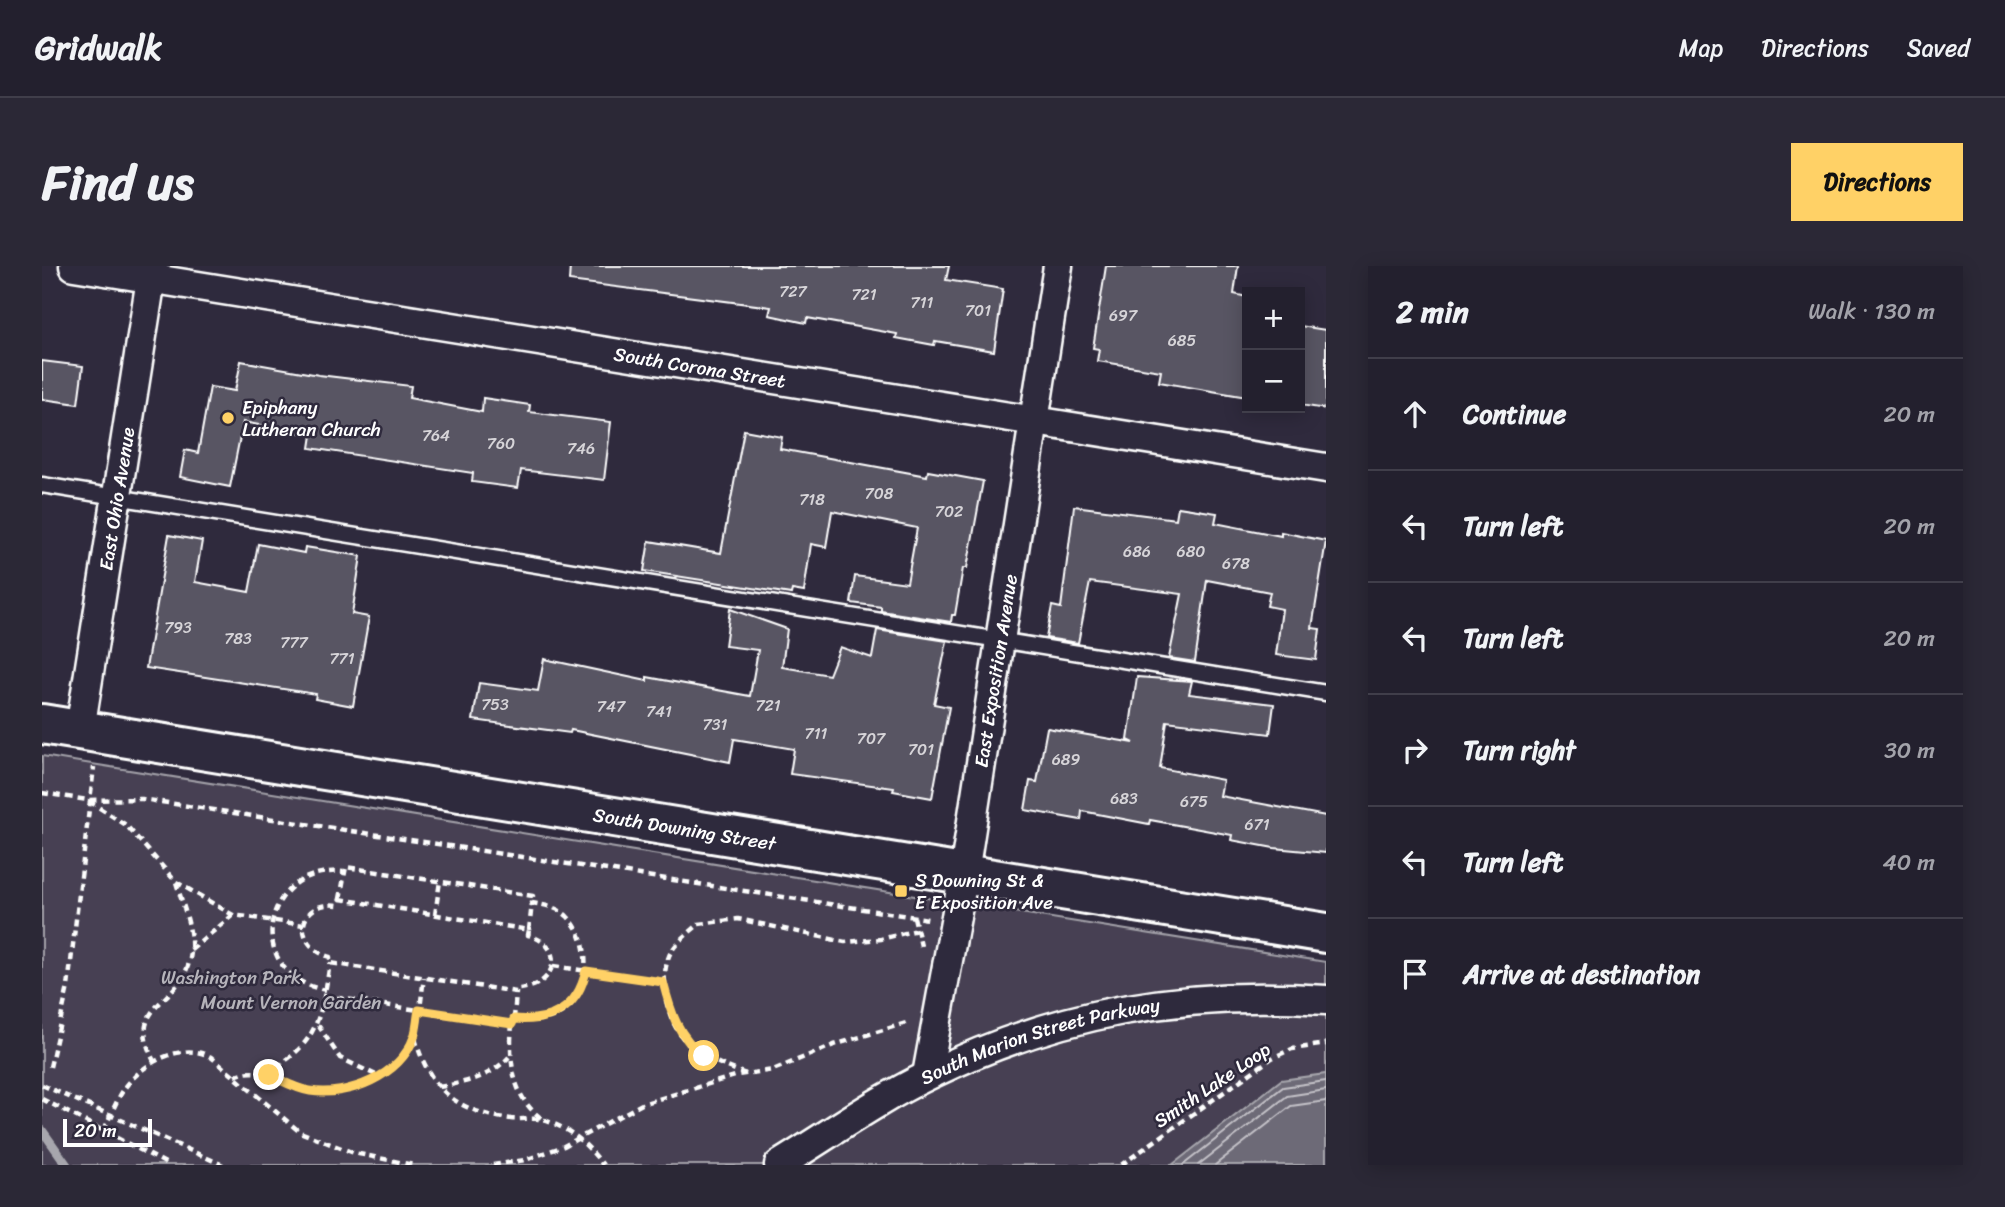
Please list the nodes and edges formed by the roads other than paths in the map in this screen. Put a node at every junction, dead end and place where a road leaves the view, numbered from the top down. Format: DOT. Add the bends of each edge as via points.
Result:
graph roads {
  1 [pos="74,266"];
  2 [pos="1058,266"];
  3 [pos="152,272"];
  4 [pos="1034,420"];
  5 [pos="1326,467"];
  6 [pos="42,485"];
  7 [pos="117,497"];
  8 [pos="1001,640"];
  9 [pos="1326,692"];
  10 [pos="42,724"];
  11 [pos="88,745"];
  12 [pos="964,873"];
  13 [pos="1326,933"];
  14 [pos="1326,1000"];
  15 [pos="927,1075"];
  16 [pos="779,1165"];
  1 -- 3 [label="street, South Corona Street"];
  2 -- 4 [label="street, East Exposition Avenue"];
  3 -- 4 [label="street, South Corona Street"];
  3 -- 7 [label="street, East Ohio Avenue"];
  4 -- 5 [label="street, South Corona Street"];
  4 -- 8 [label="street, East Exposition Avenue"];
  6 -- 7 [label="lane"];
  7 -- 8 [label="lane"];
  7 -- 11 [label="street, East Ohio Avenue"];
  8 -- 9 [label="lane"];
  8 -- 12 [label="street, East Exposition Avenue"];
  10 -- 11 [label="main road, South Downing Street"];
  11 -- 12 [label="main road, South Downing Street"];
  12 -- 13 [label="main road, South Downing Street"];
  12 -- 15 [label="street, East Exposition Avenue"];
  14 -- 15 [label="street, South Marion Street Parkway" via="1197,998 1144,1005 1023,1034"];
  15 -- 16 [label="street, South Marion Street Parkway"];
}
